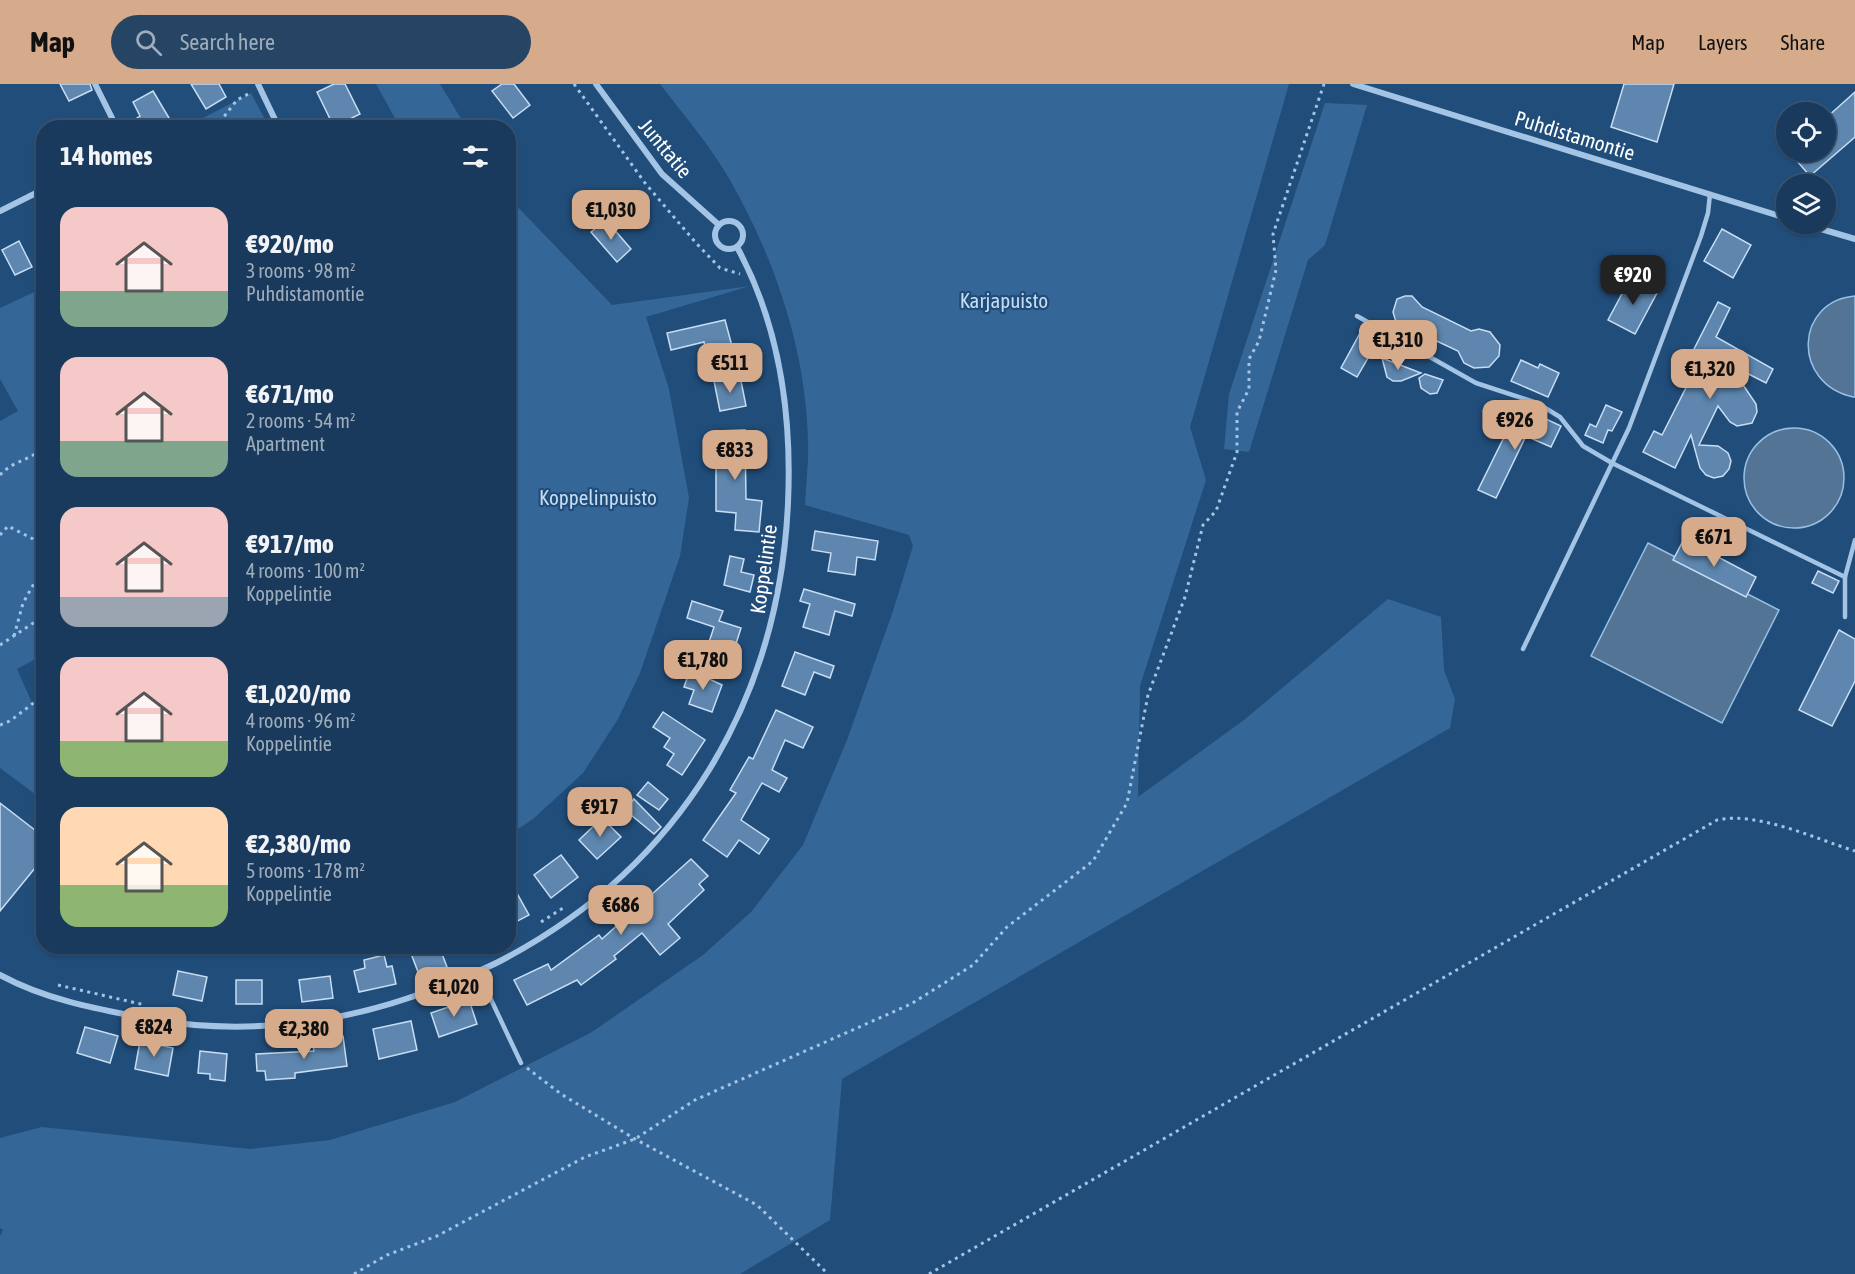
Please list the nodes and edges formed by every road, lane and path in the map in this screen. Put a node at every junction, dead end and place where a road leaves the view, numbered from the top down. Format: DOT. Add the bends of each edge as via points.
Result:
graph roads {
  1 [pos="95,84"];
  2 [pos="574,84"];
  3 [pos="596,84"];
  4 [pos="1324,84"];
  5 [pos="1353,84"];
  6 [pos="259,86"];
  7 [pos="113,120"];
  8 [pos="221,120"];
  9 [pos="275,120"];
  10 [pos="36,193"];
  11 [pos="1710,194"];
  12 [pos="0,211"];
  13 [pos="1776,215"];
  14 [pos="719,225"];
  15 [pos="1836,233"];
  16 [pos="1855,239"];
  17 [pos="737,247"];
  18 [pos="750,270"];
  19 [pos="1357,316"];
  20 [pos="36,454"];
  21 [pos="1612,463"];
  22 [pos="0,475"];
  23 [pos="0,535"];
  24 [pos="1855,540"];
  25 [pos="36,543"];
  26 [pos="1845,578"];
  27 [pos="36,580"];
  28 [pos="1845,616"];
  29 [pos="36,621"];
  30 [pos="14,636"];
  31 [pos="0,645"];
  32 [pos="1523,649"];
  33 [pos="36,701"];
  34 [pos="0,725"];
  35 [pos="1855,851"];
  36 [pos="565,906"];
  37 [pos="537,924"];
  38 [pos="516,952"];
  39 [pos="513,954"];
  40 [pos="478,972"];
  41 [pos="0,975"];
  42 [pos="51,984"];
  43 [pos="150,1006"];
  44 [pos="520,1063"];
  45 [pos="635,1139"];
  46 [pos="354,1274"];
  47 [pos="828,1274"];
  48 [pos="929,1274"];
  1 -- 7 [label="street"];
  2 -- 18 [label="path" via="645,183 696,243 720,268 739,274"];
  3 -- 14 [label="street, Junttatie" via="662,174"];
  4 -- 45 [label="path" via="1273,234 1276,270 1259,341 1249,359 1249,389 1237,412 1237,452 1216,511 1203,525 1185,597 1148,695 1127,803 1093,861 1007,927 973,965 911,1004 695,1100"];
  5 -- 11 [label="street, Puhdistamontie"];
  6 -- 8 [label="path" via="237,100"];
  6 -- 9 [label="street"];
  10 -- 12 [label="street"];
  11 -- 13 [label="street, Puhdistamontie"];
  11 -- 21 [label="lane" via="1697,246 1629,428"];
  14 -- 17 [label="street" via="715,233 717,242 728,249"];
  14 -- 17 [label="street" via="731,220 742,227 743,240"];
  15 -- 16 [label="street"];
  17 -- 18 [label="street, Koppelintie"];
  18 -- 38 [label="street, Koppelintie" via="780,366 789,458 780,591 758,668 725,743 676,818 642,857 568,920"];
  19 -- 21 [label="lane" via="1476,383 1537,403 1560,417 1583,446"];
  20 -- 22 [label="path" via="11,463"];
  21 -- 26 [label="lane"];
  21 -- 32 [label="lane"];
  23 -- 25 [label="path" via="8,526"];
  24 -- 26 [label="lane"];
  26 -- 28 [label="lane"];
  27 -- 30 [label="path" via="23,603"];
  29 -- 30 [label="path"];
  30 -- 31 [label="path"];
  33 -- 34 [label="path"];
  35 -- 48 [label="path" via="1752,819 1718,820"];
  36 -- 37 [label="path"];
  39 -- 40 [label="street, Koppelintie"];
  40 -- 41 [label="street, Koppelintie" via="368,1011 256,1027 212,1028 93,1009 53,998"];
  40 -- 44 [label="lane"];
  42 -- 43 [label="path"];
  44 -- 45 [label="path" via="561,1094"];
  45 -- 46 [label="path" via="585,1157 437,1236 387,1255"];
  45 -- 47 [label="path" via="757,1205"];
}
